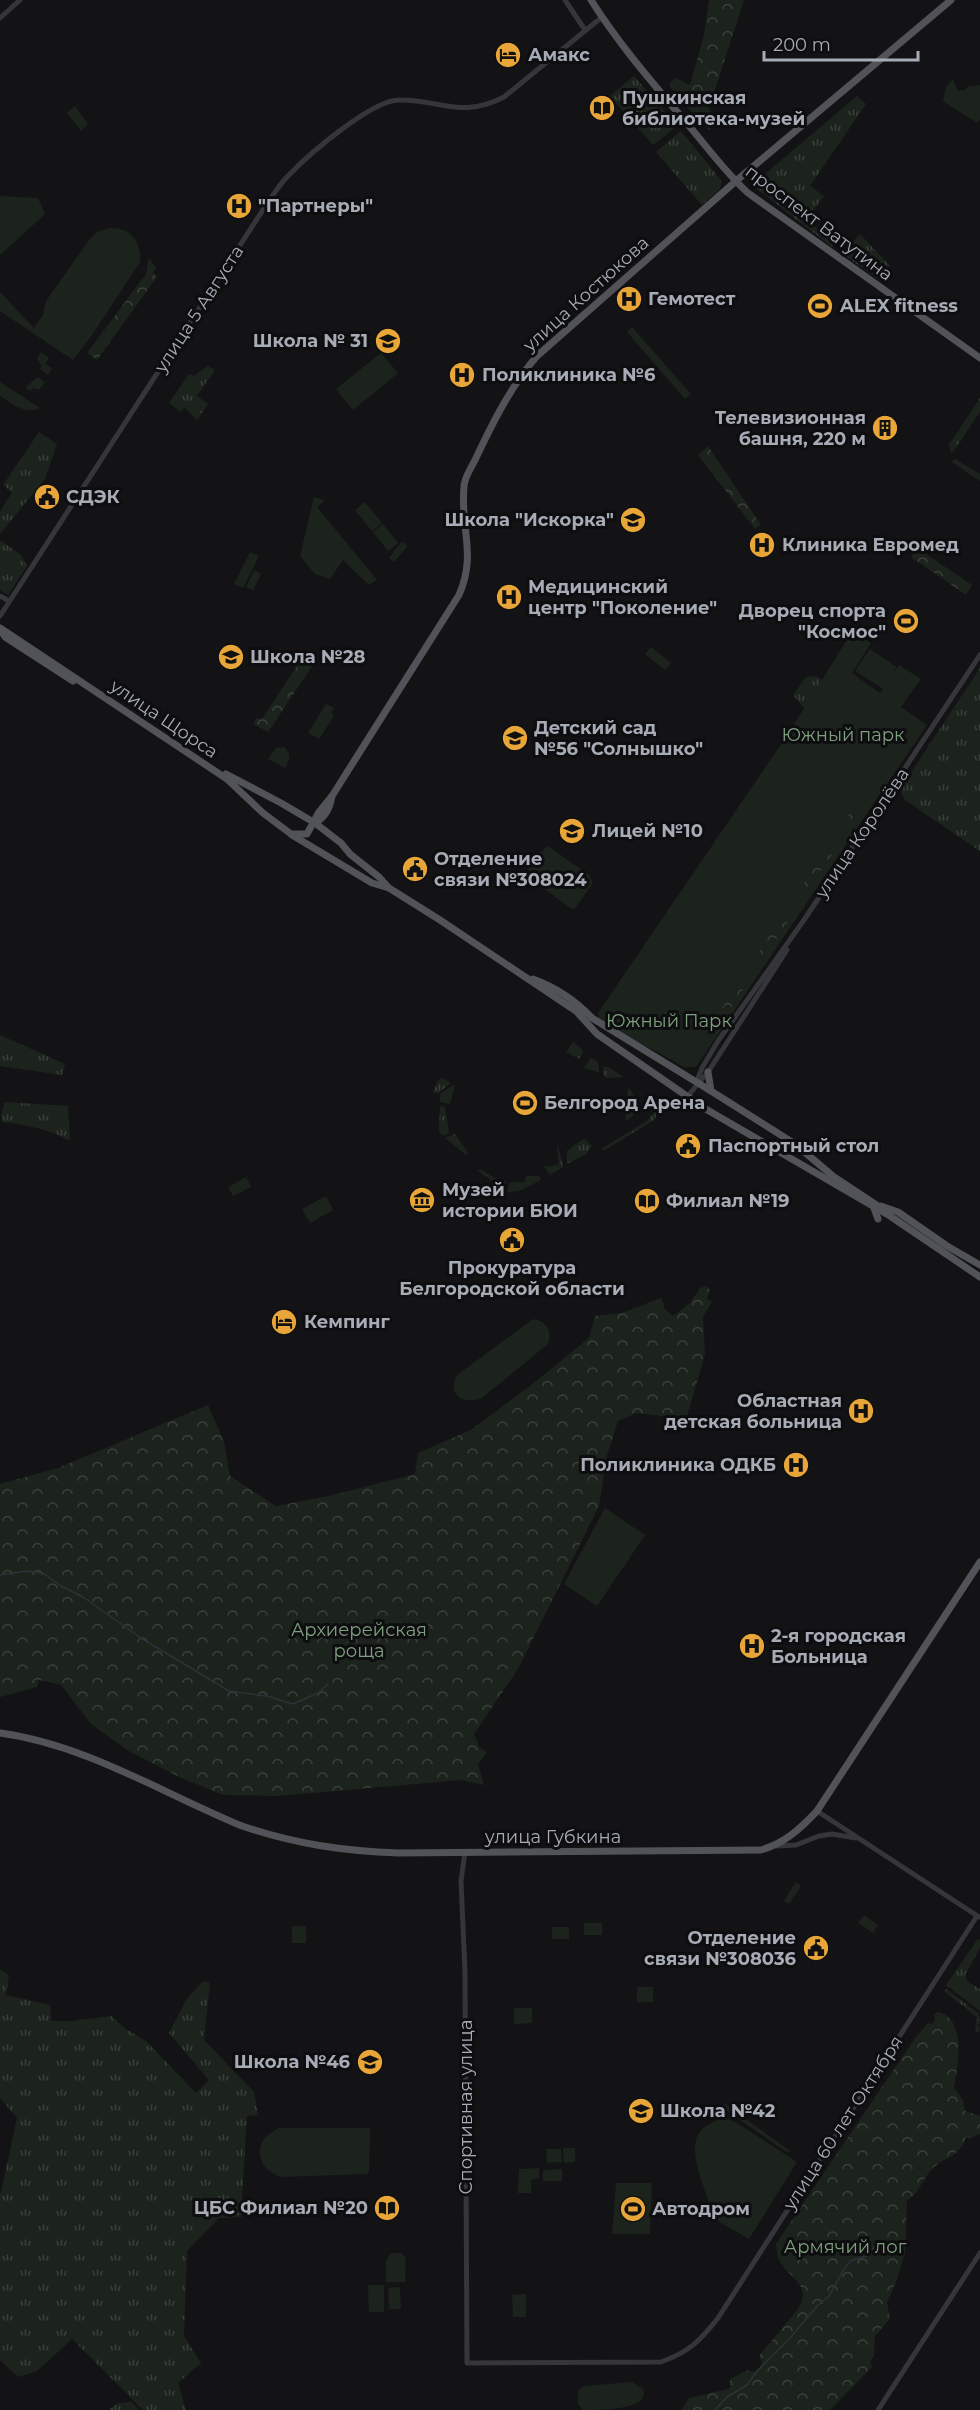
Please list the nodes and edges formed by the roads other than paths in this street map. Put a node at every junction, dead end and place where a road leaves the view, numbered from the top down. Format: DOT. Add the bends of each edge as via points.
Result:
graph roads {
  1 [pos="20,0"];
  2 [pos="565,0"];
  3 [pos="951,0"];
  4 [pos="592,1"];
  5 [pos="602,17"];
  6 [pos="0,18"];
  7 [pos="585,30"];
  8 [pos="736,181"];
  9 [pos="980,358"];
  10 [pos="0,596"];
  11 [pos="8,604"];
  12 [pos="0,616"];
  13 [pos="0,628"];
  14 [pos="2,636"];
  15 [pos="980,655"];
  16 [pos="94,691"];
  17 [pos="207,765"];
  18 [pos="315,824"];
  19 [pos="291,834"];
  20 [pos="389,888"];
  21 [pos="804,920"];
  22 [pos="519,973"];
  23 [pos="708,1072"];
  24 [pos="696,1083"];
  25 [pos="711,1091"];
  26 [pos="687,1097"];
  27 [pos="878,1208"];
  28 [pos="878,1219"];
  29 [pos="980,1265"];
  30 [pos="980,1277"];
  31 [pos="980,1562"];
  32 [pos="0,1734"];
  33 [pos="817,1811"];
  34 [pos="861,1839"];
  35 [pos="777,1846"];
  36 [pos="465,1852"];
  37 [pos="979,1917"];
  38 [pos="980,2253"];
  39 [pos="467,2363"];
  40 [pos="878,2410"];
  1 -- 6 [label="street"];
  2 -- 7 [label="street"];
  3 -- 8 [label="main road, улица Костюкова"];
  4 -- 5 [label="main road, проспект Ватутина"];
  5 -- 7 [label="street, улица 5 Августа"];
  5 -- 8 [label="main road, проспект Ватутина"];
  7 -- 11 [label="street, улица 5 Августа" via="504,97 458,109 398,99 384,104 357,118 289,174"];
  8 -- 9 [label="main road, проспект Ватутина"];
  8 -- 18 [label="main road, улица Костюкова" via="524,371 464,483 469,560 459,595 319,812"];
  10 -- 11 [label="street"];
  11 -- 12 [label="street, улица 5 Августа"];
  13 -- 14 [label="main road"];
  13 -- 16 [label="main road, улица Щорса"];
  14 -- 16 [label="main road"];
  15 -- 21 [label="street, улица Королёва"];
  16 -- 17 [label="main road, улица Щорса"];
  17 -- 18 [label="main road"];
  17 -- 19 [label="main road, улица Щорса"];
  18 -- 19 [label="main road, улица Костюкова" via="307,834"];
  18 -- 20 [label="main road"];
  19 -- 20 [label="main road, улица Щорса" via="372,884"];
  20 -- 22 [label="main road"];
  21 -- 23 [label="street, улица Королёва" via="776,970"];
  21 -- 24 [label="street, улица Королёва" via="718,1041"];
  22 -- 24 [label="main road" via="549,985 592,1018"];
  22 -- 26 [label="main road" via="576,1011 597,1034"];
  23 -- 24 [label="street, улица Королёва"];
  23 -- 25 [label="main road"];
  24 -- 25 [label="main road"];
  24 -- 26 [label="street"];
  25 -- 27 [label="main road" via="795,1144"];
  26 -- 27 [label="main road"];
  27 -- 28 [label="main road"];
  27 -- 29 [label="main road" via="898,1212"];
  27 -- 30 [label="main road"];
  31 -- 33 [label="main road, улица Губкина"];
  32 -- 36 [label="main road, улица Губкина" via="76,1751 221,1817 278,1837 351,1851"];
  33 -- 34 [label="street"];
  33 -- 35 [label="main road, улица Губкина"];
  34 -- 35 [label="street" via="832,1834 796,1845"];
  34 -- 37 [label="street"];
  35 -- 36 [label="main road, улица Губкина" via="749,1851"];
  36 -- 39 [label="street, Спортивная улица" via="461,1881"];
  37 -- 39 [label="street, улица 60 лет Октября" via="701,2339 681,2355 661,2362"];
  38 -- 40 [label="street"];
}
